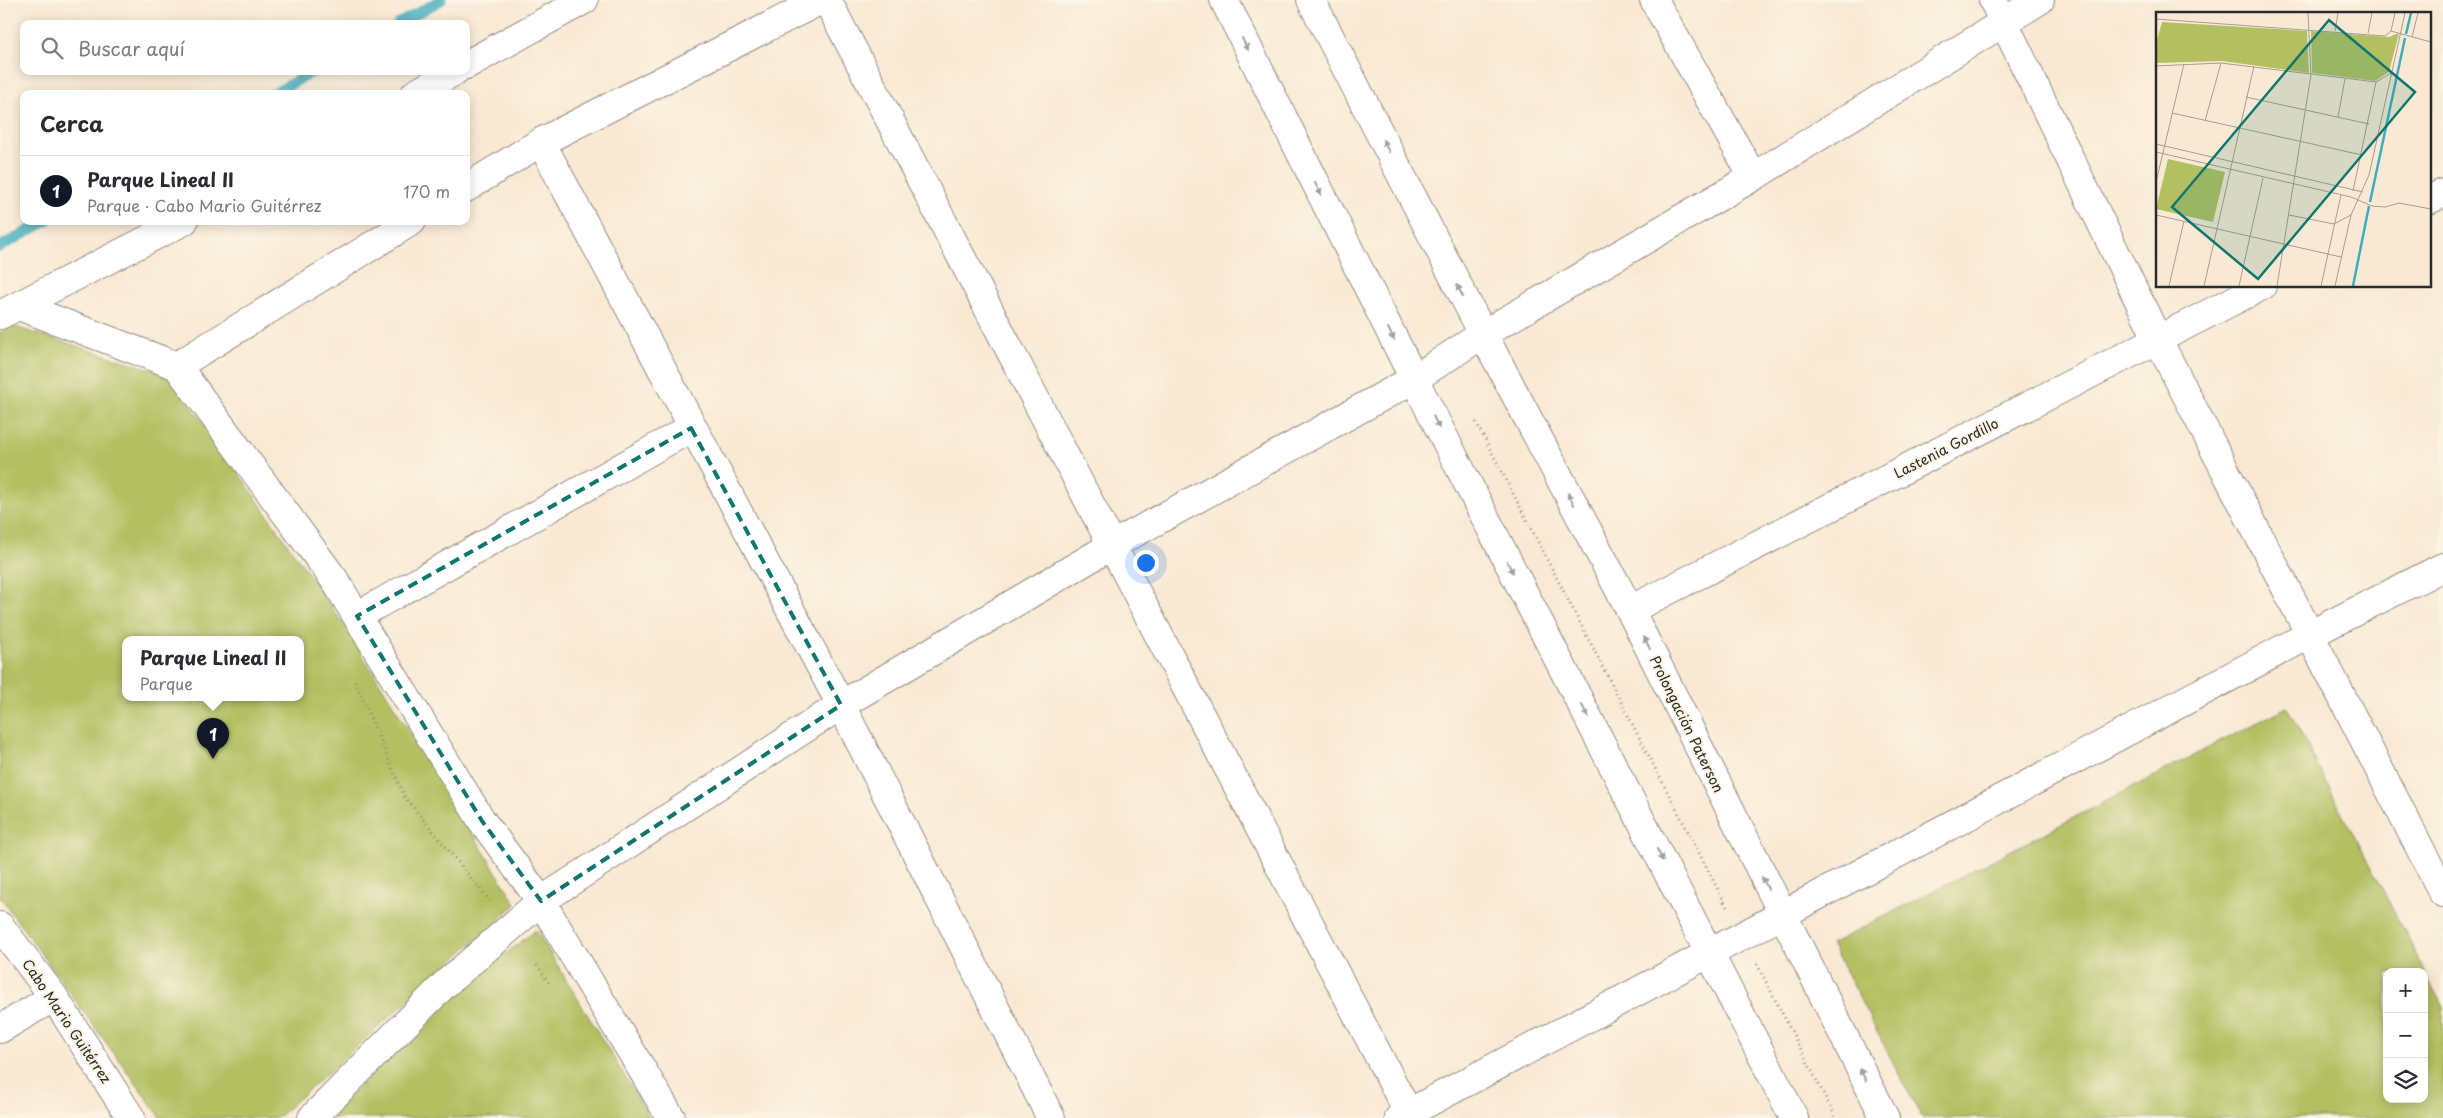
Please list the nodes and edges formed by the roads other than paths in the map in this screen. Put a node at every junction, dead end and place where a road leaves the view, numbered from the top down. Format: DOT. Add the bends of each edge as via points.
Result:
graph roads {
  1 [pos="584,0"];
  2 [pos="821,0"];
  3 [pos="827,0"];
  4 [pos="1224,0"];
  5 [pos="1311,0"];
  6 [pos="1654,0"];
  7 [pos="2040,0"];
  8 [pos="1998,10"];
  9 [pos="470,63"];
  10 [pos="448,75"];
  11 [pos="422,90"];
  12 [pos="540,142"];
  13 [pos="1753,177"];
  14 [pos="470,186"];
  15 [pos="2443,193"];
  16 [pos="2430,200"];
  17 [pos="176,225"];
  18 [pos="406,225"];
  19 [pos="2258,288"];
  20 [pos="9,310"];
  21 [pos="1483,334"];
  22 [pos="2158,340"];
  23 [pos="177,366"];
  24 [pos="1414,379"];
  25 [pos="691,428"];
  26 [pos="1111,546"];
  27 [pos="2443,567"];
  28 [pos="1630,610"];
  29 [pos="357,616"];
  30 [pos="2309,635"];
  31 [pos="841,706"];
  32 [pos="2443,893"];
  33 [pos="541,901"];
  34 [pos="1781,914"];
  35 [pos="0,926"];
  36 [pos="1710,954"];
  37 [pos="54,998"];
  38 [pos="0,1029"];
  39 [pos="1406,1116"];
  40 [pos="131,1118"];
  41 [pos="312,1118"];
  42 [pos="671,1118"];
  43 [pos="1051,1118"];
  44 [pos="1794,1118"];
  45 [pos="1885,1118"];
  1 -- 9 [label="street"];
  2 -- 12 [label="street"];
  3 -- 26 [label="street"];
  4 -- 24 [label="street, one-way"];
  21 -- 5 [label="street, Prolongación Paterson, one-way"];
  6 -- 13 [label="street"];
  7 -- 8 [label="street"];
  8 -- 13 [label="street"];
  8 -- 22 [label="street"];
  10 -- 11 [label="street"];
  12 -- 14 [label="street"];
  12 -- 25 [label="street"];
  13 -- 21 [label="street"];
  15 -- 16 [label="street"];
  17 -- 20 [label="street"];
  18 -- 23 [label="street"];
  19 -- 22 [label="street, Lastenia Gordillo"];
  20 -- 23 [label="street"];
  21 -- 24 [label="street"];
  28 -- 21 [label="street, Prolongación Paterson, one-way"];
  22 -- 28 [label="street, Lastenia Gordillo"];
  22 -- 30 [label="street"];
  23 -- 29 [label="street" via="334,579"];
  24 -- 26 [label="street"];
  24 -- 36 [label="street, one-way"];
  25 -- 29 [label="street"];
  25 -- 31 [label="street"];
  26 -- 31 [label="street"];
  26 -- 39 [label="street"];
  27 -- 30 [label="street"];
  34 -- 28 [label="street, Prolongación Paterson, one-way"];
  29 -- 33 [label="street" via="482,821"];
  30 -- 32 [label="street"];
  30 -- 34 [label="street"];
  31 -- 33 [label="street"];
  31 -- 43 [label="street"];
  33 -- 41 [label="street" via="444,985"];
  33 -- 42 [label="street"];
  34 -- 36 [label="street"];
  45 -- 34 [label="street, Prolongación Paterson, one-way"];
  35 -- 37 [label="street, Cabo Mario Guitérrez"];
  36 -- 39 [label="street"];
  36 -- 44 [label="street"];
  37 -- 38 [label="street"];
  37 -- 40 [label="street, Cabo Mario Guitérrez"];
}
